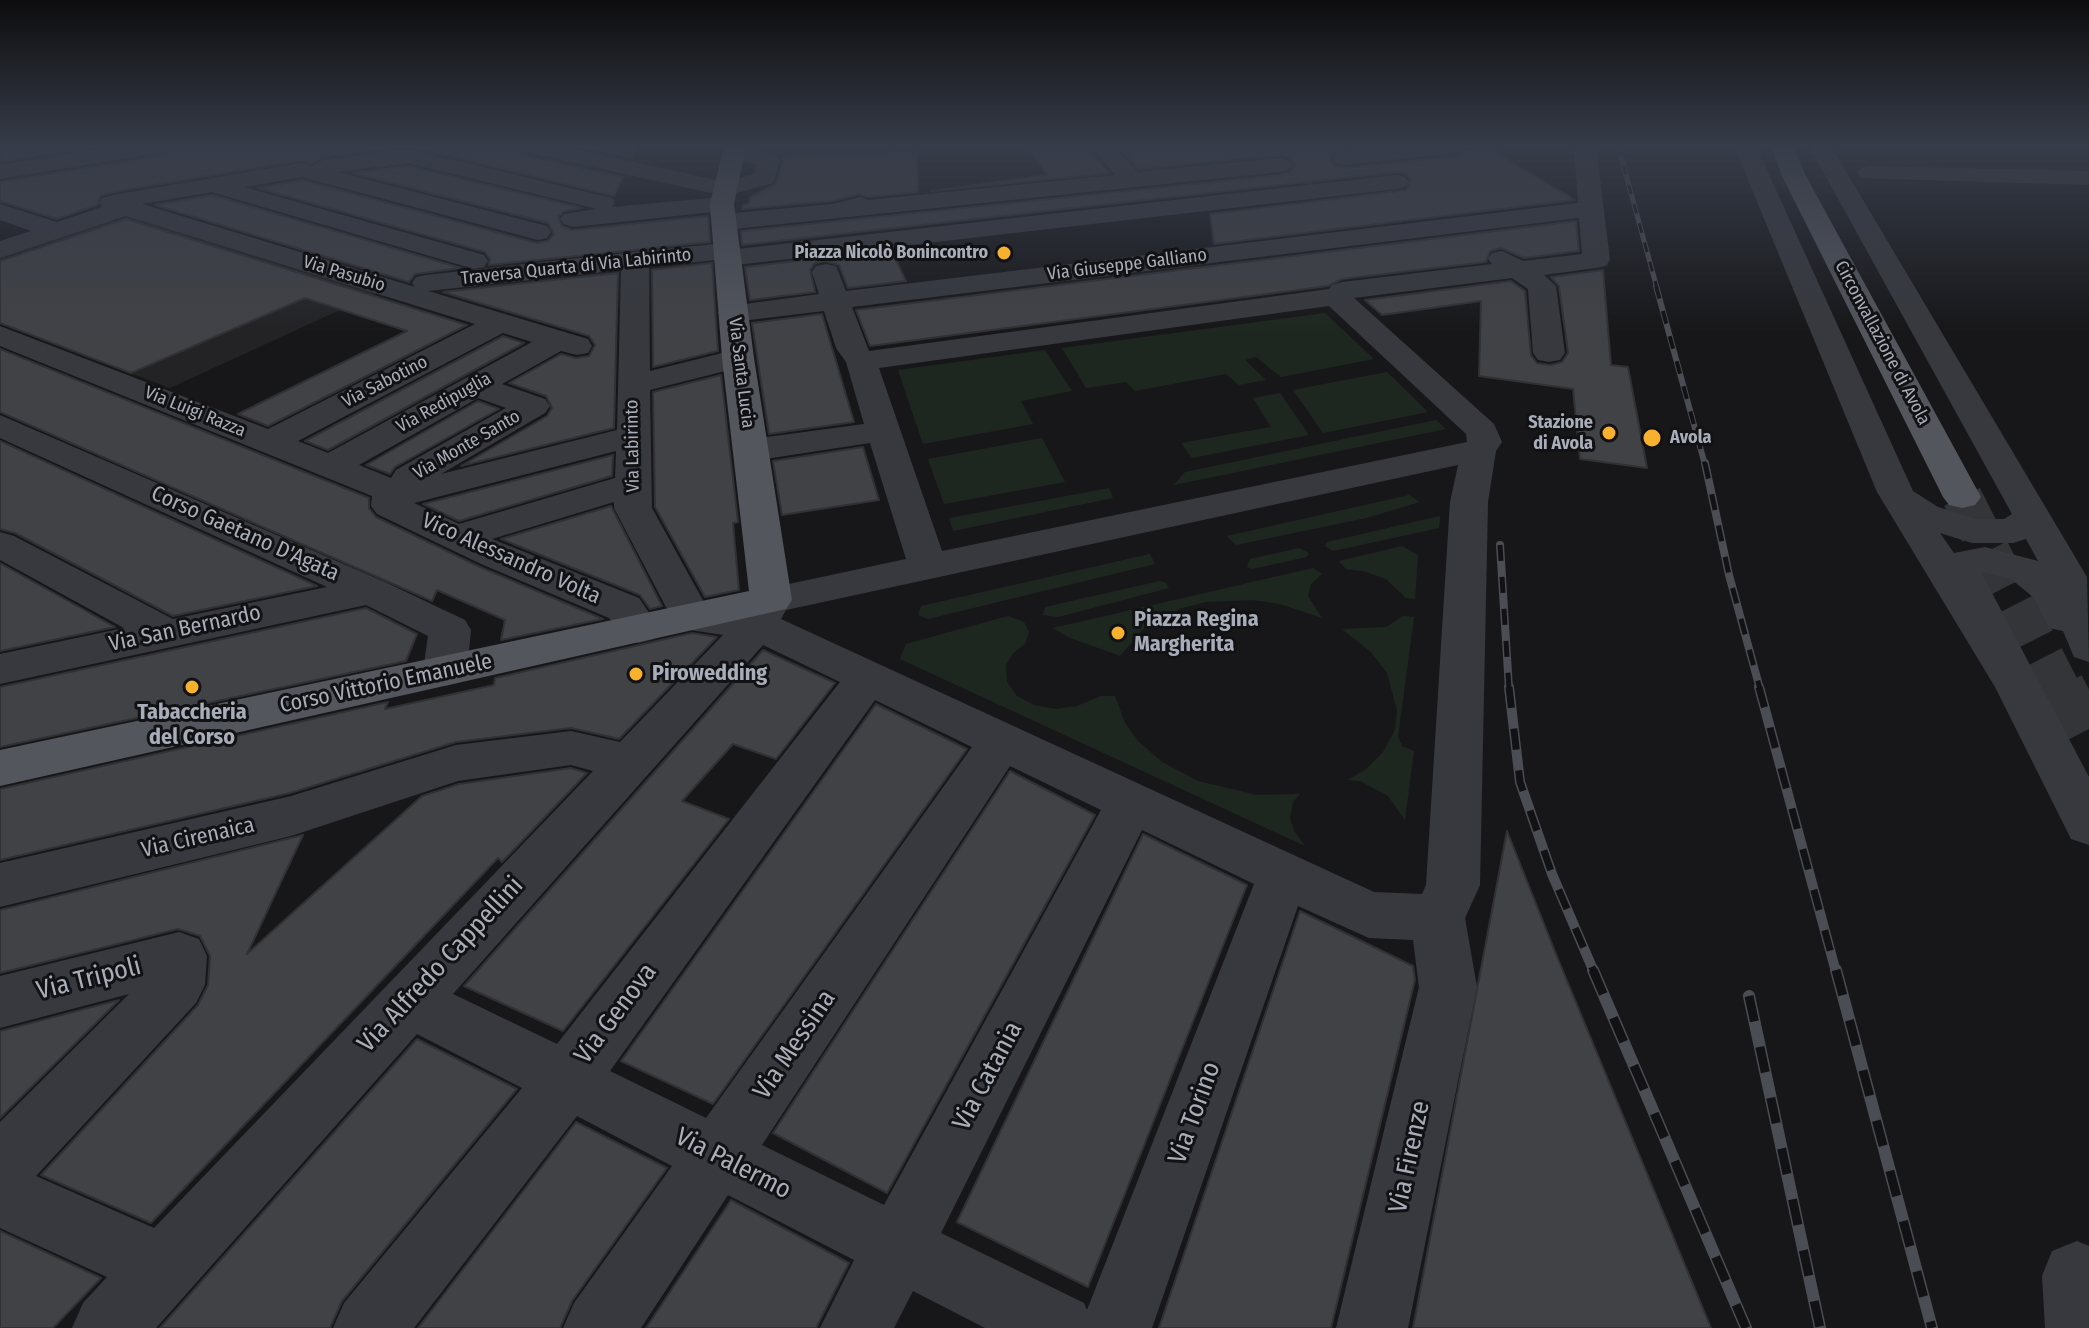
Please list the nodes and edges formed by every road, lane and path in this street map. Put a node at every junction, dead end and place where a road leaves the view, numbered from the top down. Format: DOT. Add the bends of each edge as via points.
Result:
graph roads {
  1 [pos="112,208"];
  2 [pos="128,208"];
  3 [pos="267,208"];
  4 [pos="291,208"];
  5 [pos="447,208"];
  6 [pos="593,208"];
  7 [pos="697,208"];
  8 [pos="727,208"];
  9 [pos="845,208"];
  10 [pos="862,208"];
  11 [pos="1167,208"];
  12 [pos="1250,208"];
  13 [pos="1341,208"];
  14 [pos="1434,208"];
  15 [pos="1581,208"];
  16 [pos="1593,208"];
  17 [pos="1772,208"];
  18 [pos="1811,208"];
  19 [pos="1853,208"];
  20 [pos="1861,208"];
  21 [pos="1159,209"];
  22 [pos="833,211"];
  23 [pos="0,212"];
  24 [pos="1855,212"];
  25 [pos="1530,216"];
  26 [pos="1076,218"];
  27 [pos="566,220"];
  28 [pos="725,225"];
  29 [pos="1457,225"];
  30 [pos="58,231"];
  31 [pos="204,232"];
  32 [pos="538,232"];
  33 [pos="1373,236"];
  34 [pos="897,238"];
  35 [pos="1290,245"];
  36 [pos="817,247"];
  37 [pos="0,250"];
  38 [pos="1595,253"];
  39 [pos="1206,256"];
  40 [pos="635,260"];
  41 [pos="474,261"];
  42 [pos="1513,266"];
  43 [pos="1423,278"];
  44 [pos="1329,283"];
  45 [pos="415,288"];
  46 [pos="549,290"];
  47 [pos="1241,292"];
  48 [pos="1139,297"];
  49 [pos="835,301"];
  50 [pos="1036,310"];
  51 [pos="733,313"];
  52 [pos="940,322"];
  53 [pos="500,323"];
  54 [pos="4,339"];
  55 [pos="558,340"];
  56 [pos="1549,353"];
  57 [pos="856,354"];
  58 [pos="738,358"];
  59 [pos="632,385"];
  60 [pos="475,386"];
  61 [pos="512,418"];
  62 [pos="0,425"];
  63 [pos="871,433"];
  64 [pos="634,436"];
  65 [pos="270,442"];
  66 [pos="752,450"];
  67 [pos="1479,450"];
  68 [pos="527,464"];
  69 [pos="331,466"];
  70 [pos="635,484"];
  71 [pos="390,490"];
  72 [pos="1895,492"];
  73 [pos="1962,497"];
  74 [pos="2027,505"];
  75 [pos="459,536"];
  76 [pos="0,544"];
  77 [pos="928,567"];
  78 [pos="371,591"];
  79 [pos="764,612"];
  80 [pos="692,618"];
  81 [pos="639,629"];
  82 [pos="166,633"];
  83 [pos="2089,647"];
  84 [pos="2089,667"];
  85 [pos="0,669"];
  86 [pos="445,671"];
  87 [pos="2017,685"];
  88 [pos="862,686"];
  89 [pos="996,751"];
  90 [pos="627,762"];
  91 [pos="0,768"];
  92 [pos="1125,813"];
  93 [pos="2089,825"];
  94 [pos="0,885"];
  95 [pos="1280,887"];
  96 [pos="1438,918"];
  97 [pos="408,1000"];
  98 [pos="0,1002"];
  99 [pos="567,1080"];
  100 [pos="719,1157"];
  101 [pos="6,1165"];
  102 [pos="899,1247"];
  103 [pos="163,1267"];
  104 [pos="2089,1281"];
  105 [pos="108,1328"];
  106 [pos="369,1328"];
  107 [pos="599,1328"];
  108 [pos="856,1328"];
  109 [pos="1059,1328"];
  110 [pos="1116,1328"];
  111 [pos="1372,1328"];
  112 [pos="2081,1328"];
  1 -- 30 [label="street"];
  2 -- 31 [label="street, Via Pasubio"];
  3 -- 31 [label="street"];
  4 -- 41 [label="street"];
  5 -- 32 [label="street"];
  6 -- 27 [label="street"];
  7 -- 28 [label="street"];
  8 -- 28 [label="main road, Via Santa Lucia"];
  9 -- 22 [label="street"];
  10 -- 22 [label="street"];
  11 -- 21 [label="street"];
  12 -- 35 [label="street"];
  13 -- 33 [label="street"];
  14 -- 29 [label="street"];
  15 -- 25 [label="street, Via Giuseppe Galliano"];
  16 -- 38 [label="street"];
  17 -- 72 [label="street"];
  18 -- 73 [label="main road, Circonvallazione di Avola"];
  19 -- 24 [label="street"];
  20 -- 24 [label="street"];
  21 -- 26 [label="street"];
  21 -- 39 [label="street"];
  22 -- 28 [label="street"];
  23 -- 30 [label="street"];
  24 -- 74 [label="street"];
  25 -- 29 [label="street, Via Giuseppe Galliano"];
  25 -- 38 [label="street"];
  26 -- 34 [label="street"];
  26 -- 48 [label="street"];
  27 -- 28 [label="street"];
  27 -- 32 [label="street"];
  28 -- 36 [label="street"];
  28 -- 40 [label="street, Traversa Quarta di Via Labirinto"];
  28 -- 51 [label="main road, Via Santa Lucia"];
  29 -- 33 [label="street, Via Giuseppe Galliano"];
  29 -- 42 [label="street"];
  30 -- 37 [label="street"];
  31 -- 45 [label="street, Via Pasubio"];
  32 -- 41 [label="street"];
  33 -- 35 [label="street, Via Giuseppe Galliano"];
  33 -- 43 [label="street"];
  34 -- 36 [label="street"];
  34 -- 52 [label="street"];
  35 -- 39 [label="street, Via Giuseppe Galliano"];
  35 -- 44 [label="street"];
  36 -- 49 [label="street"];
  38 -- 42 [label="street" via="1596,260"];
  39 -- 47 [label="street"];
  39 -- 48 [label="street, Via Giuseppe Galliano"];
  40 -- 45 [label="street, Traversa Quarta di Via Labirinto"];
  40 -- 59 [label="street, Via Labirinto"];
  41 -- 45 [label="street"];
  42 -- 43 [label="street"];
  42 -- 56 [label="street" via="1542,286"];
  43 -- 44 [label="street"];
  44 -- 47 [label="street"];
  44 -- 67 [label="street" via="1482,431 1485,442"];
  45 -- 53 [label="street, Via Pasubio"];
  46 -- 55 [label="street"];
  47 -- 48 [label="street"];
  48 -- 50 [label="street"];
  48 -- 50 [label="street, Via Giuseppe Galliano"];
  49 -- 51 [label="street, Via Giuseppe Galliano"];
  49 -- 52 [label="street, Via Giuseppe Galliano"];
  49 -- 57 [label="street"];
  50 -- 52 [label="street"];
  50 -- 52 [label="street, Via Giuseppe Galliano"];
  51 -- 58 [label="main road, Via Santa Lucia"];
  52 -- 57 [label="street"];
  53 -- 55 [label="street, Via Pasubio"];
  53 -- 65 [label="street, Via Sabotino"];
  54 -- 65 [label="street, Via Luigi Razza"];
  55 -- 60 [label="street, Via Redipuglia"];
  57 -- 63 [label="street"];
  58 -- 59 [label="street"];
  58 -- 66 [label="main road, Via Santa Lucia"];
  59 -- 64 [label="street, Via Labirinto"];
  60 -- 61 [label="street, Via Monte Santo" via="533,406"];
  60 -- 69 [label="street, Via Redipuglia"];
  61 -- 68 [label="street"];
  61 -- 71 [label="street, Via Monte Santo"];
  62 -- 78 [label="street, Corso Gaetano D'Agata"];
  63 -- 66 [label="street"];
  63 -- 77 [label="street"];
  64 -- 68 [label="street"];
  64 -- 70 [label="street, Via Labirinto"];
  65 -- 69 [label="street, Via Luigi Razza"];
  66 -- 79 [label="main road, Via Santa Lucia"];
  67 -- 77 [label="street"];
  67 -- 96 [label="street" via="1469,502 1453,885"];
  68 -- 71 [label="street" via="415,492"];
  69 -- 71 [label="street, Via Luigi Razza"];
  70 -- 75 [label="street"];
  70 -- 80 [label="street, Via Labirinto" via="633,508"];
  71 -- 75 [label="street, Vico Alessandro Volta" via="390,506"];
  72 -- 74 [label="street" via="1925,515 1972,531 2013,531 2030,517"];
  72 -- 87 [label="street"];
  74 -- 83 [label="street" via="2067,577"];
  75 -- 81 [label="street, Vico Alessandro Volta" via="624,608"];
  76 -- 82 [label="street"];
  77 -- 79 [label="street"];
  78 -- 82 [label="street, Via San Bernardo"];
  78 -- 86 [label="street, Corso Gaetano D'Agata" via="450,630"];
  79 -- 80 [label="street"];
  79 -- 88 [label="street"];
  79 -- 90 [label="street, Via Alfredo Cappellini"];
  80 -- 81 [label="main road, Corso Vittorio Emanuele"];
  81 -- 86 [label="main road, Corso Vittorio Emanuele"];
  82 -- 85 [label="street, Via San Bernardo"];
  84 -- 87 [label="street" via="2044,583 2000,561 1964,563 1961,576"];
  86 -- 91 [label="main road, Corso Vittorio Emanuele"];
  87 -- 93 [label="street"];
  88 -- 89 [label="street"];
  88 -- 99 [label="street, Via Genova"];
  89 -- 92 [label="street"];
  89 -- 100 [label="street, Via Messina"];
  90 -- 94 [label="street, Via Cirenaica" via="571,748 456,763 291,816"];
  90 -- 97 [label="street, Via Alfredo Cappellini"];
  92 -- 95 [label="street"];
  92 -- 102 [label="street, Via Catania"];
  95 -- 96 [label="street" via="1369,915"];
  95 -- 110 [label="street, Via Torino"];
  96 -- 111 [label="street, Via Firenze" via="1448,987"];
  97 -- 99 [label="street, Via Palermo"];
  97 -- 103 [label="street, Via Alfredo Cappellini"];
  98 -- 101 [label="street, Via Tripoli" via="179,956 176,985"];
  99 -- 100 [label="street, Via Palermo"];
  99 -- 106 [label="street, Via Genova"];
  100 -- 102 [label="street, Via Palermo"];
  100 -- 107 [label="street, Via Messina"];
  101 -- 103 [label="street"];
  102 -- 108 [label="street, Via Catania"];
  102 -- 109 [label="street, Via Palermo"];
  103 -- 105 [label="street, Via Alfredo Cappellini"];
  104 -- 112 [label="street" via="2077,1276"];
}
